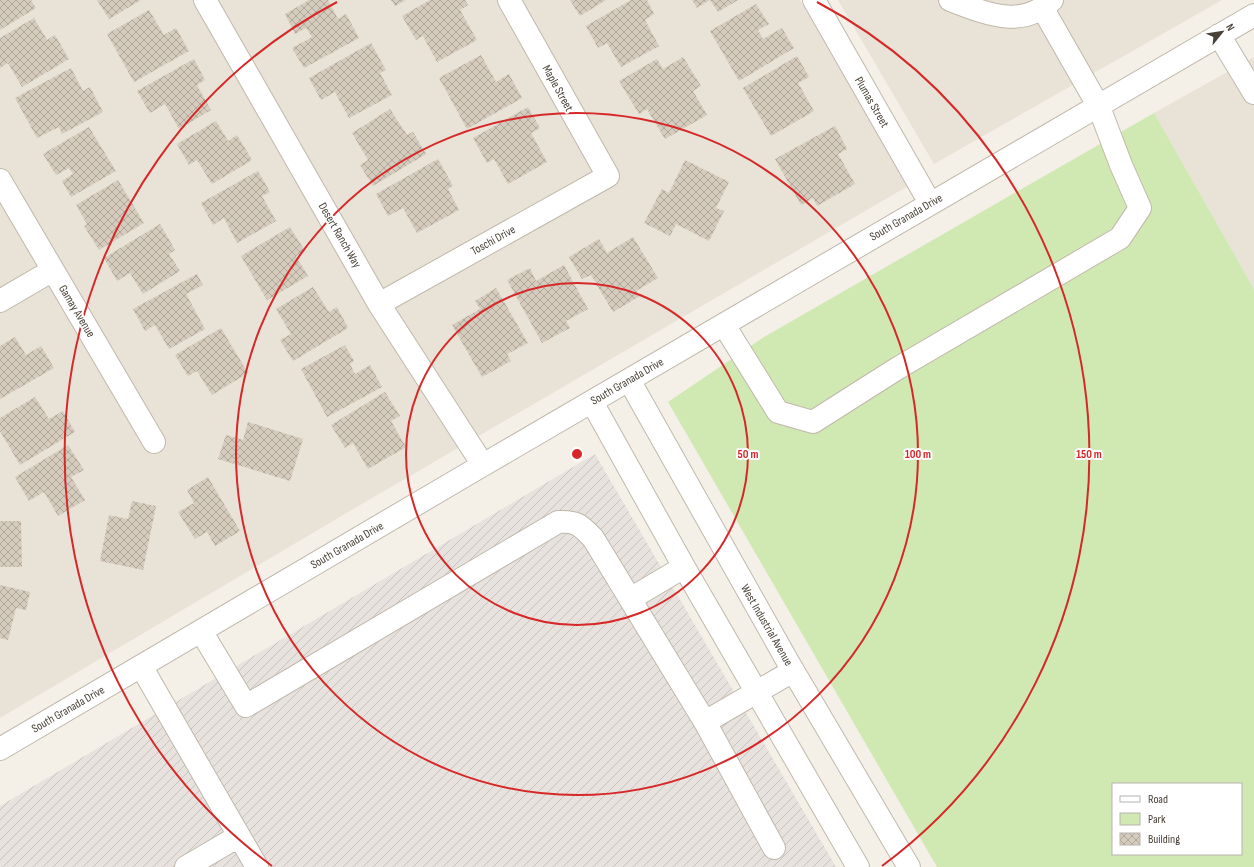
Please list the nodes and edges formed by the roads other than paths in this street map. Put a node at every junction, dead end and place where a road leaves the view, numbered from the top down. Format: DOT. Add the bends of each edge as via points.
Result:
graph roads {
  1 [pos="205,0"];
  2 [pos="509,0"];
  3 [pos="814,0"];
  4 [pos="950,0"];
  5 [pos="1048,4"];
  6 [pos="1254,15"];
  7 [pos="1219,35"];
  8 [pos="1254,93"];
  9 [pos="1099,107"];
  10 [pos="608,176"];
  11 [pos="0,180"];
  12 [pos="930,203"];
  13 [pos="53,270"];
  14 [pos="0,301"];
  15 [pos="379,304"];
  16 [pos="724,325"];
  17 [pos="629,380"];
  18 [pos="592,402"];
  19 [pos="154,442"];
  20 [pos="483,465"];
  21 [pos="684,567"];
  22 [pos="630,599"];
  23 [pos="201,631"];
  24 [pos="141,666"];
  25 [pos="793,671"];
  26 [pos="756,690"];
  27 [pos="705,722"];
  28 [pos="0,749"];
  29 [pos="239,836"];
  30 [pos="774,848"];
  31 [pos="186,867"];
  32 [pos="257,867"];
  33 [pos="858,867"];
  34 [pos="909,867"];
  1 -- 15 [label="street, Desert Ranch Way"];
  2 -- 10 [label="street, Maple Street"];
  3 -- 12 [label="street, Plumas Street"];
  4 -- 5 [label="street" via="1009,18 1027,16"];
  5 -- 9 [label="street"];
  6 -- 7 [label="street, South Granada Drive"];
  7 -- 8 [label="street"];
  7 -- 9 [label="street, South Granada Drive"];
  9 -- 12 [label="street, South Granada Drive"];
  9 -- 16 [label="street" via="1120,165 1140,208 1120,238 898,368 813,422 778,412"];
  10 -- 15 [label="street, Toschi Drive"];
  11 -- 13 [label="street, Gamay Avenue"];
  12 -- 16 [label="street, South Granada Drive"];
  13 -- 14 [label="street"];
  13 -- 19 [label="street, Gamay Avenue"];
  15 -- 20 [label="street, Desert Ranch Way"];
  16 -- 17 [label="street, South Granada Drive"];
  17 -- 18 [label="street, South Granada Drive"];
  17 -- 25 [label="street, West Industrial Avenue"];
  18 -- 20 [label="street, South Granada Drive"];
  18 -- 21 [label="street"];
  20 -- 23 [label="street, South Granada Drive"];
  21 -- 22 [label="street"];
  21 -- 26 [label="street"];
  22 -- 23 [label="street" via="593,538 579,524 558,522 246,706"];
  22 -- 27 [label="street"];
  23 -- 24 [label="street, South Granada Drive"];
  24 -- 28 [label="street, South Granada Drive"];
  24 -- 29 [label="street"];
  25 -- 26 [label="street"];
  25 -- 34 [label="street, West Industrial Avenue"];
  26 -- 27 [label="street"];
  26 -- 33 [label="street"];
  27 -- 30 [label="street"];
  29 -- 31 [label="street"];
  29 -- 32 [label="street"];
}
